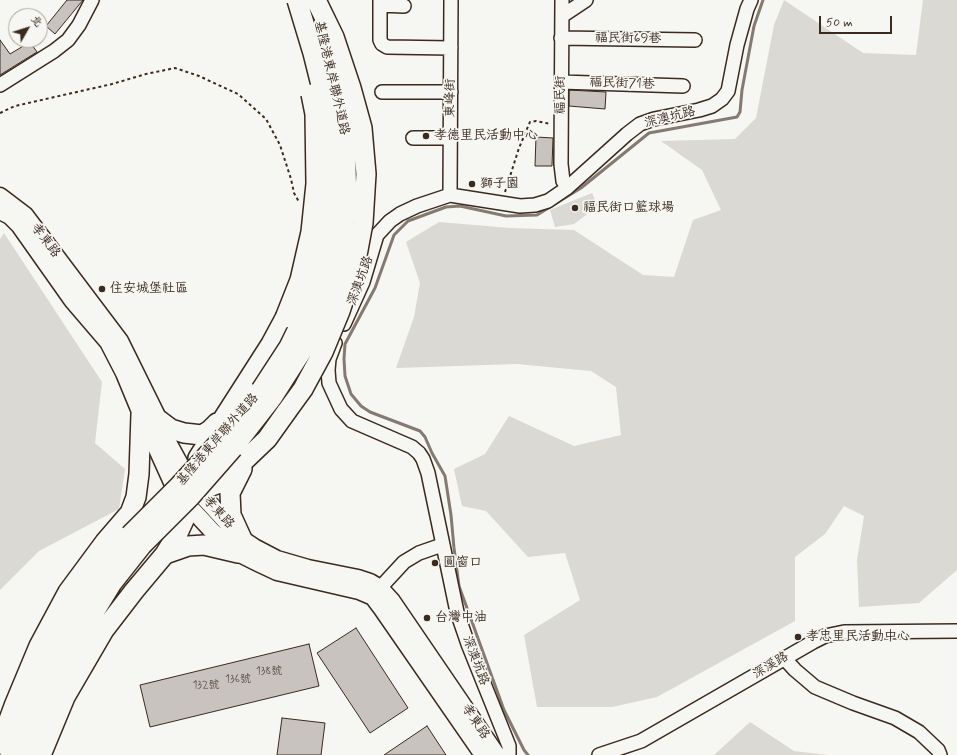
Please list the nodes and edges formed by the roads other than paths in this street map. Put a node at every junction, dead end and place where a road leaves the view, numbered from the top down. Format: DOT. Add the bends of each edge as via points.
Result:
graph roads {
  1 [pos="92,0"];
  2 [pos="296,0"];
  3 [pos="313,0"];
  4 [pos="316,0"];
  5 [pos="451,0"];
  6 [pos="562,0"];
  7 [pos="586,0"];
  8 [pos="751,0"];
  9 [pos="380,3"];
  10 [pos="404,6"];
  11 [pos="562,16"];
  12 [pos="561,38"];
  13 [pos="695,40"];
  14 [pos="451,48"];
  15 [pos="561,82"];
  16 [pos="0,85"];
  17 [pos="683,86"];
  18 [pos="382,92"];
  19 [pos="451,92"];
  20 [pos="413,138"];
  21 [pos="450,138"];
  22 [pos="567,188"];
  23 [pos="450,195"];
  24 [pos="0,196"];
  25 [pos="0,211"];
  26 [pos="267,394"];
  27 [pos="232,403"];
  28 [pos="140,414"];
  29 [pos="159,420"];
  30 [pos="267,439"];
  31 [pos="186,491"];
  32 [pos="136,540"];
  33 [pos="106,542"];
  34 [pos="442,545"];
  35 [pos="240,546"];
  36 [pos="165,554"];
  37 [pos="380,588"];
  38 [pos="957,631"];
  39 [pos="784,658"];
  40 [pos="0,744"];
  41 [pos="10,755"];
  42 [pos="24,755"];
  43 [pos="41,755"];
  44 [pos="483,755"];
  45 [pos="497,755"];
  46 [pos="509,755"];
  47 [pos="600,755"];
  48 [pos="940,755"];
  1 -- 16 [label="street" via="68,40"];
  2 -- 26 [label="highway, 基隆港東岸聯外道路, bridge" via="326,105 332,146 332,198 320,277"];
  2 -- 27 [label="highway, bridge" via="315,114 316,184 311,232 300,280 285,318"];
  3 -- 26 [label="highway, 基隆港東岸聯外道路, bridge" via="328,52 345,133 347,202 334,277 328,296 309,340"];
  4 -- 30 [label="highway, bridge" via="334,38 362,128 366,174 363,223 356,266 323,352 303,389"];
  5 -- 14 [label="street, 東峰街"];
  6 -- 11 [label="street, 福民街"];
  7 -- 11 [label="street"];
  8 -- 22 [label="street, 深澳坑路" via="737,44 728,91 722,99 712,106 699,110 640,124"];
  9 -- 10 [label="street"];
  9 -- 14 [label="street" via="382,44 387,47"];
  11 -- 12 [label="street, 福民街"];
  12 -- 13 [label="street, 福民街69巷"];
  12 -- 15 [label="street, 福民街"];
  14 -- 19 [label="street, 東峰街"];
  15 -- 17 [label="street, 福民街71巷"];
  15 -- 22 [label="street, 福民街" via="561,164"];
  18 -- 19 [label="street"];
  19 -- 21 [label="street, 東峰街"];
  20 -- 21 [label="street"];
  21 -- 23 [label="street, 東峰街"];
  22 -- 23 [label="street, 深澳坑路" via="548,201 520,206"];
  23 -- 34 [label="street, 深澳坑路" via="400,214 377,235 363,282 329,359 328,370 333,396 352,421 412,447 419,453 428,473"];
  24 -- 29 [label="main road, 孝東路" via="25,215 120,341"];
  25 -- 28 [label="main road, 孝東路" via="10,216 19,226 72,300 108,342 124,373"];
  26 -- 32 [label="highway, 基隆港東岸聯外道路, bridge" via="190,497"];
  27 -- 29 [label="highway" via="219,421 202,435 171,429"];
  27 -- 31 [label="highway"];
  28 -- 31 [label="main road, 孝東路"];
  28 -- 33 [label="highway" via="136,497 130,513"];
  29 -- 31 [label="main road, 孝東路"];
  30 -- 31 [label="highway" via="222,482"];
  30 -- 35 [label="highway" via="242,469 230,493 231,515"];
  31 -- 33 [label="highway" via="163,495"];
  31 -- 35 [label="main road, 孝東路" via="213,532"];
  31 -- 36 [label="highway" via="184,520"];
  32 -- 41 [label="highway, 基隆港東岸聯外道路" via="101,573 73,617 43,674"];
  32 -- 42 [label="highway, 基隆港東岸聯外道路" via="79,637"];
  33 -- 40 [label="highway" via="68,592 39,646"];
  34 -- 37 [label="street" via="404,562"];
  34 -- 46 [label="street, 深澳坑路" via="456,612 509,746"];
  35 -- 36 [label="highway" via="188,546"];
  35 -- 37 [label="main road, 孝東路" via="254,547 277,559 308,568 358,578"];
  35 -- 44 [label="main road, 孝東路" via="277,572 373,597"];
  36 -- 43 [label="highway" via="104,630 65,697"];
  37 -- 45 [label="main road, 孝東路" via="392,601"];
  38 -- 39 [label="street, 深溪路" via="844,632 825,636"];
  39 -- 47 [label="street, 深溪路" via="641,741"];
  39 -- 48 [label="street" via="815,687 895,718 919,732"];
}
